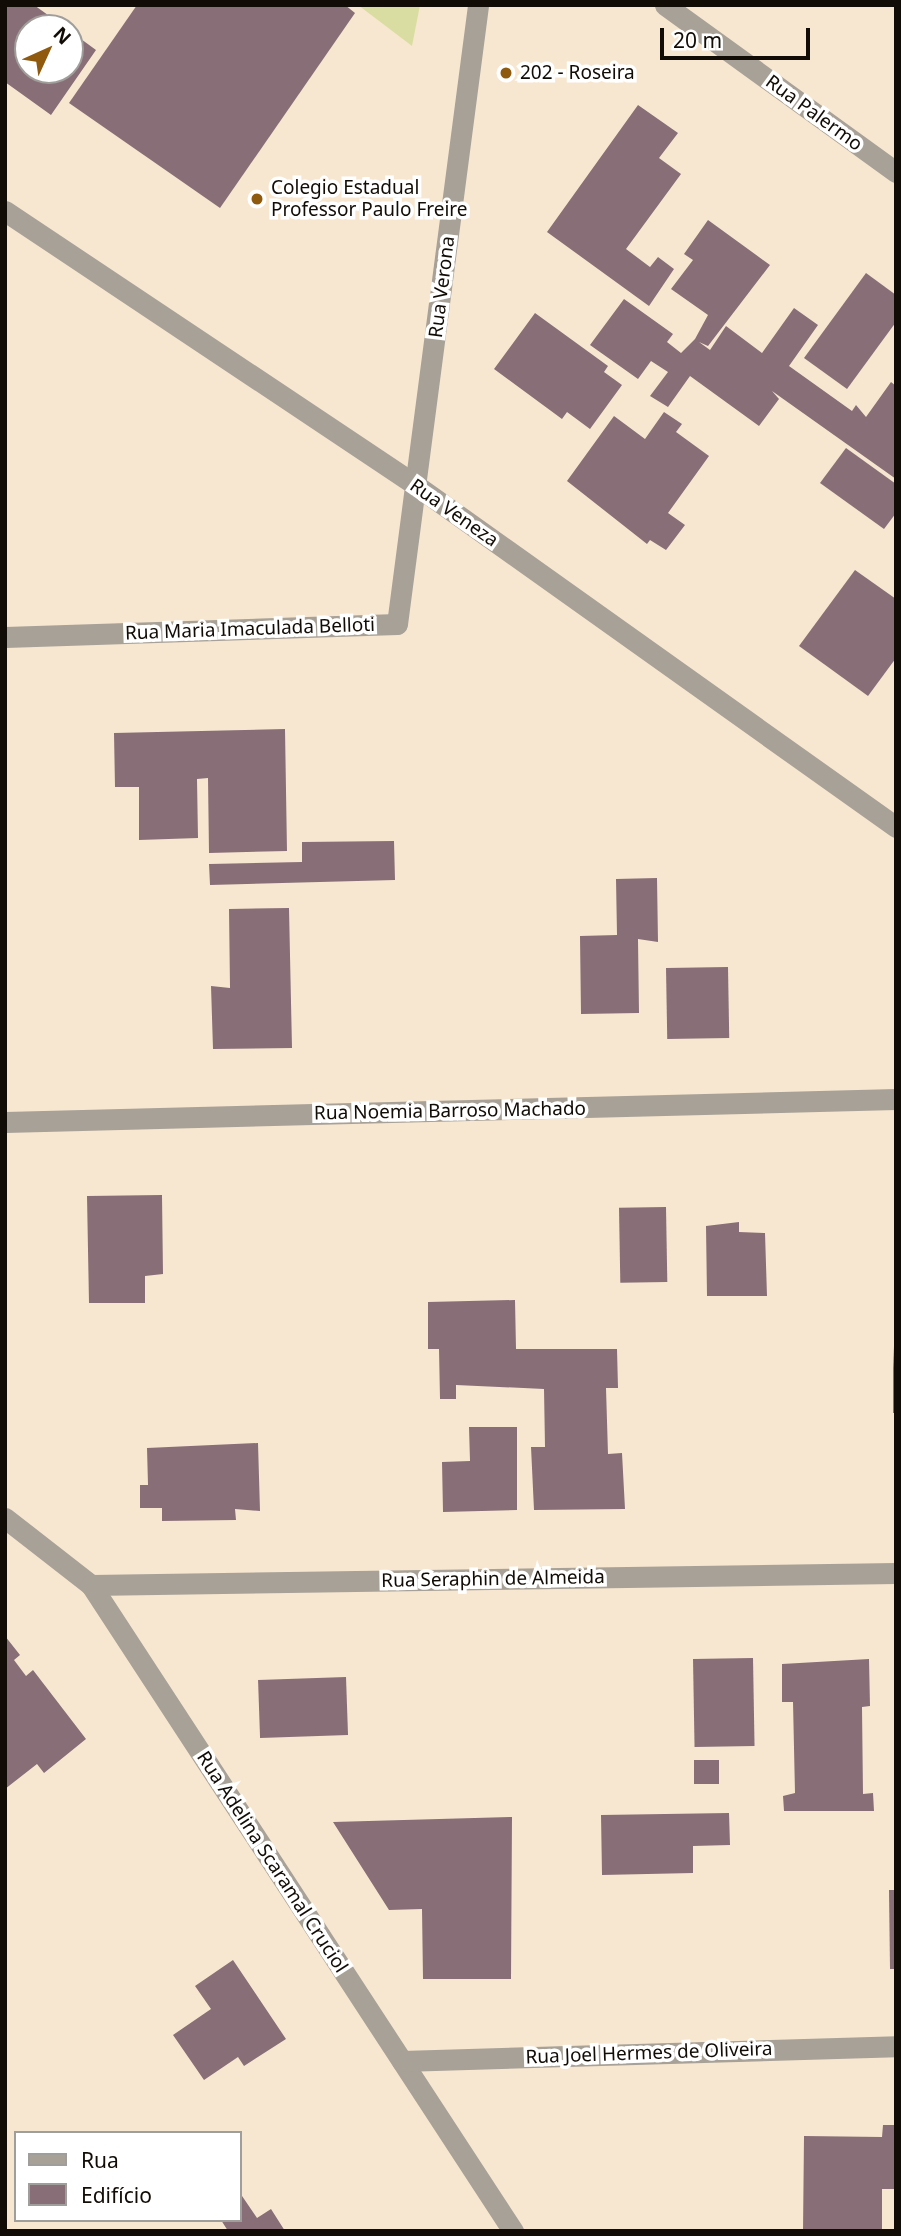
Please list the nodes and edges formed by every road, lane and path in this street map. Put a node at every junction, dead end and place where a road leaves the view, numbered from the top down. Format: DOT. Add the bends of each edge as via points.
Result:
graph roads {
  1 [pos="478,5"];
  2 [pos="665,5"];
  3 [pos="896,172"];
  4 [pos="5,211"];
  5 [pos="416,486"];
  6 [pos="5,637"];
  7 [pos="896,827"];
  8 [pos="896,1099"];
  9 [pos="5,1122"];
  10 [pos="5,1518"];
  11 [pos="896,1573"];
  12 [pos="91,1584"];
  13 [pos="896,2046"];
  14 [pos="402,2062"];
  15 [pos="513,2231"];
  1 -- 5 [label="street, Rua Verona"];
  2 -- 3 [label="street, Rua Palermo"];
  4 -- 5 [label="street, Rua Veneza"];
  5 -- 6 [label="street, Rua Maria Imaculada Belloti" via="397,624"];
  5 -- 7 [label="street, Rua Veneza"];
  8 -- 9 [label="street, Rua Noemia Barroso Machado"];
  10 -- 12 [label="street, Rua Adelina Scaramal Cruciol"];
  11 -- 12 [label="street, Rua Seraphin de Almeida"];
  12 -- 14 [label="street, Rua Adelina Scaramal Cruciol"];
  13 -- 14 [label="street, Rua Joel Hermes de Oliveira"];
  14 -- 15 [label="street, Rua Adelina Scaramal Cruciol"];
}
